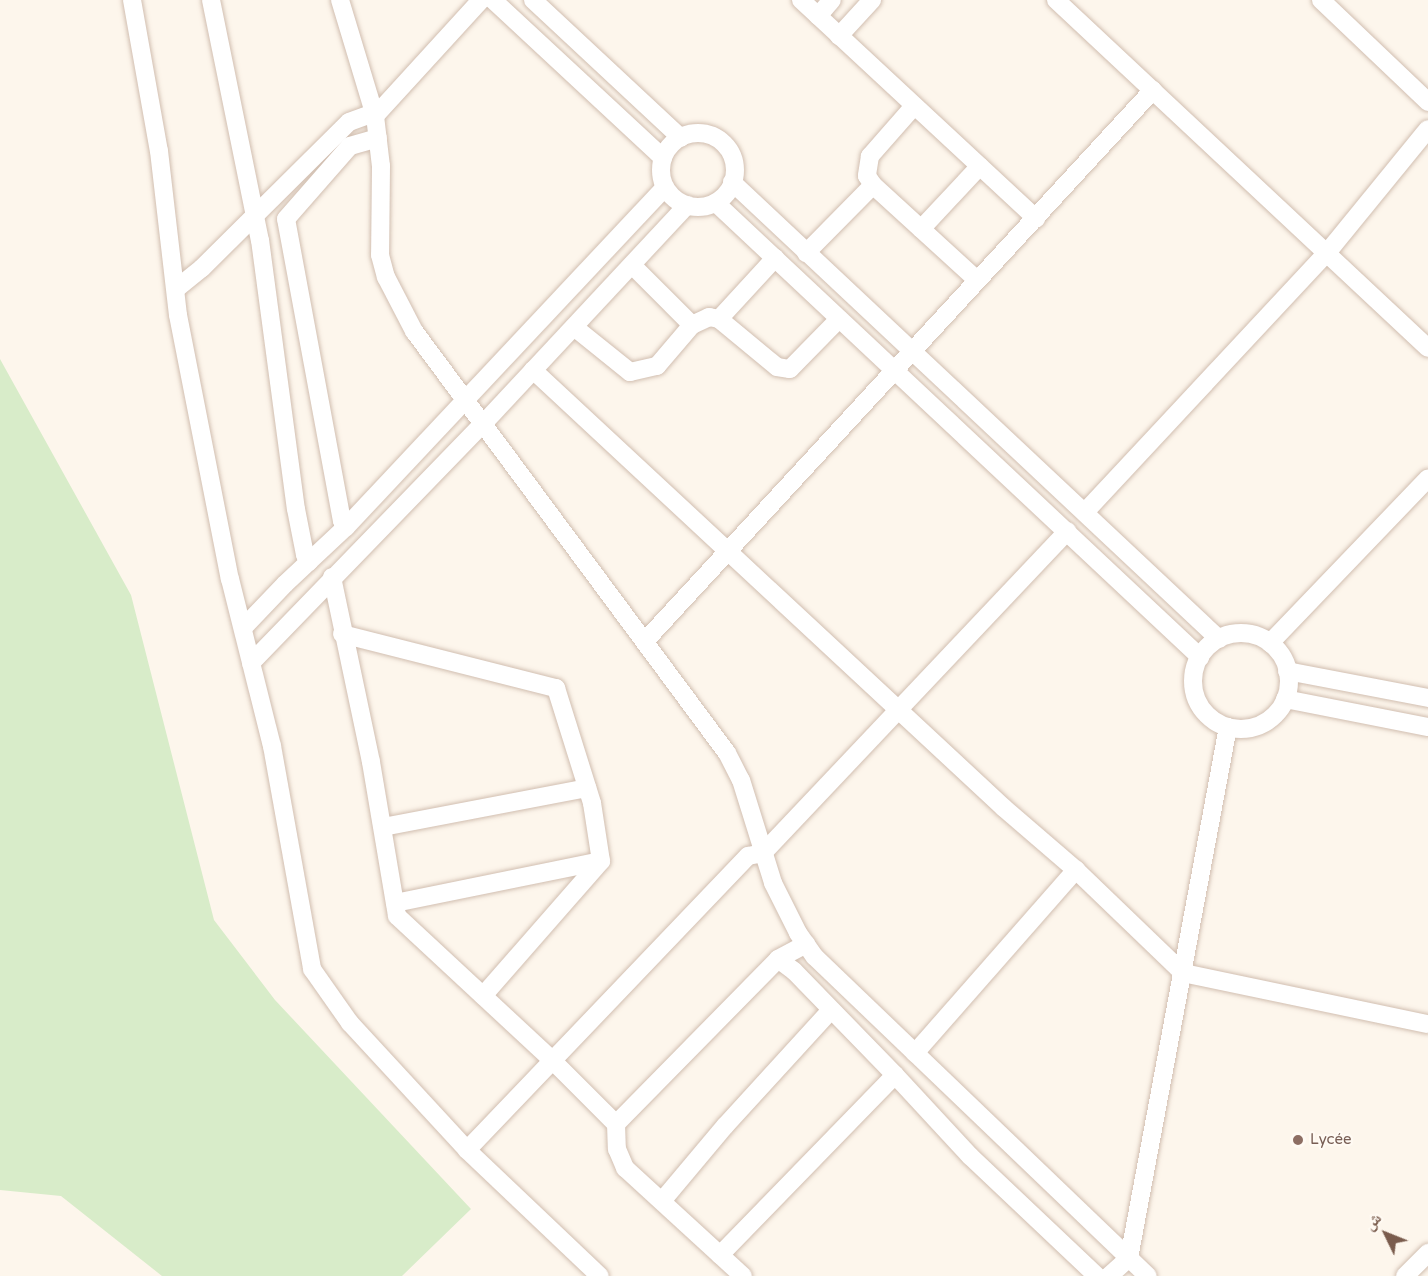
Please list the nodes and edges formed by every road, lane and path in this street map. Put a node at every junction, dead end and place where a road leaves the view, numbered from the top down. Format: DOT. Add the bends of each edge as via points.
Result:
graph roads {
  1 [pos="132,0"];
  2 [pos="211,0"];
  3 [pos="340,0"];
  4 [pos="481,0"];
  5 [pos="493,0"];
  6 [pos="533,0"];
  7 [pos="801,0"];
  8 [pos="832,0"];
  9 [pos="872,0"];
  10 [pos="1056,0"];
  11 [pos="1320,0"];
  12 [pos="818,16"];
  13 [pos="839,36"];
  14 [pos="1153,90"];
  15 [pos="1428,102"];
  16 [pos="914,106"];
  17 [pos="374,115"];
  18 [pos="1428,129"];
  19 [pos="378,138"];
  20 [pos="681,138"];
  21 [pos="663,158"];
  22 [pos="980,166"];
  23 [pos="732,182"];
  24 [pos="873,185"];
  25 [pos="664,187"];
  26 [pos="716,203"];
  27 [pos="687,205"];
  28 [pos="255,214"];
  29 [pos="1036,218"];
  30 [pos="921,229"];
  31 [pos="806,253"];
  32 [pos="1326,254"];
  33 [pos="775,258"];
  34 [pos="632,265"];
  35 [pos="977,280"];
  36 [pos="176,290"];
  37 [pos="719,319"];
  38 [pos="839,319"];
  39 [pos="692,325"];
  40 [pos="574,327"];
  41 [pos="1428,348"];
  42 [pos="912,351"];
  43 [pos="533,370"];
  44 [pos="894,371"];
  45 [pos="465,402"];
  46 [pos="483,425"];
  47 [pos="1428,478"];
  48 [pos="1085,512"];
  49 [pos="346,527"];
  50 [pos="1067,531"];
  51 [pos="727,552"];
  52 [pos="309,562"];
  53 [pos="332,577"];
  54 [pos="243,628"];
  55 [pos="342,634"];
  56 [pos="1219,639"];
  57 [pos="646,640"];
  58 [pos="1270,643"];
  59 [pos="1200,657"];
  60 [pos="251,663"];
  61 [pos="1287,671"];
  62 [pos="1428,698"];
  63 [pos="1285,699"];
  64 [pos="898,710"];
  65 [pos="1228,727"];
  66 [pos="1428,727"];
  67 [pos="587,788"];
  68 [pos="383,827"];
  69 [pos="763,853"];
  70 [pos="601,861"];
  71 [pos="1076,870"];
  72 [pos="395,903"];
  73 [pos="806,944"];
  74 [pos="778,959"];
  75 [pos="1184,973"];
  76 [pos="483,996"];
  77 [pos="831,1010"];
  78 [pos="1428,1024"];
  79 [pos="915,1053"];
  80 [pos="552,1060"];
  81 [pos="895,1075"];
  82 [pos="616,1124"];
  83 [pos="467,1150"];
  84 [pos="662,1201"];
  85 [pos="1428,1253"];
  86 [pos="720,1255"];
  87 [pos="1129,1258"];
  88 [pos="600,1276"];
  89 [pos="743,1276"];
  90 [pos="1097,1276"];
  91 [pos="1109,1276"];
  92 [pos="1148,1276"];
  93 [pos="1405,1276"];
  1 -- 36 [label="street" via="159,151"];
  2 -- 28 [label="street"];
  3 -- 17 [label="street"];
  4 -- 17 [label="street"];
  5 -- 21 [label="street"];
  6 -- 20 [label="street"];
  7 -- 12 [label="street"];
  8 -- 12 [label="street"];
  9 -- 13 [label="street"];
  10 -- 14 [label="street"];
  11 -- 15 [label="street"];
  12 -- 13 [label="street"];
  13 -- 16 [label="street"];
  14 -- 29 [label="street"];
  14 -- 32 [label="street"];
  16 -- 22 [label="street"];
  16 -- 24 [label="street" via="870,156 867,176"];
  17 -- 19 [label="street"];
  17 -- 28 [label="street" via="349,122"];
  18 -- 32 [label="street"];
  19 -- 45 [label="street" via="378,242 386,277 414,331"];
  19 -- 49 [label="street" via="350,146 286,219"];
  20 -- 21 [label="street"];
  20 -- 23 [label="street" via="700,133 723,143 734,163"];
  21 -- 25 [label="street"];
  22 -- 29 [label="street"];
  22 -- 30 [label="street"];
  23 -- 26 [label="street"];
  23 -- 31 [label="street"];
  24 -- 30 [label="street"];
  24 -- 31 [label="street"];
  25 -- 27 [label="street"];
  25 -- 45 [label="street"];
  26 -- 27 [label="street" via="704,207"];
  26 -- 33 [label="street"];
  27 -- 34 [label="street"];
  28 -- 36 [label="street"];
  28 -- 52 [label="street" via="296,509"];
  29 -- 35 [label="street"];
  30 -- 35 [label="street"];
  31 -- 42 [label="street"];
  32 -- 41 [label="street"];
  32 -- 48 [label="street"];
  33 -- 37 [label="street"];
  33 -- 38 [label="street"];
  34 -- 39 [label="street"];
  34 -- 40 [label="street"];
  35 -- 42 [label="street"];
  36 -- 54 [label="street" via="180,327"];
  37 -- 38 [label="street" via="777,367 790,369"];
  37 -- 39 [label="street" via="699,319"];
  38 -- 44 [label="street"];
  39 -- 40 [label="street" via="657,366 630,372"];
  40 -- 43 [label="street"];
  42 -- 44 [label="street"];
  42 -- 48 [label="street"];
  43 -- 46 [label="street"];
  43 -- 51 [label="street"];
  44 -- 50 [label="street"];
  44 -- 51 [label="street"];
  45 -- 46 [label="street"];
  45 -- 49 [label="street"];
  46 -- 53 [label="street"];
  46 -- 57 [label="street"];
  47 -- 58 [label="street"];
  48 -- 56 [label="street"];
  49 -- 52 [label="street"];
  50 -- 59 [label="street"];
  50 -- 64 [label="street"];
  51 -- 57 [label="street"];
  51 -- 64 [label="street"];
  52 -- 54 [label="street"];
  53 -- 55 [label="street"];
  53 -- 60 [label="street"];
  54 -- 60 [label="street"];
  55 -- 67 [label="street" via="556,688"];
  55 -- 68 [label="street"];
  56 -- 58 [label="street" via="1246,633"];
  56 -- 59 [label="street"];
  57 -- 69 [label="street" via="727,753 741,780"];
  58 -- 61 [label="street" via="1279,652"];
  59 -- 65 [label="street" via="1193,684 1196,698 1215,721"];
  60 -- 83 [label="street" via="272,746 312,969 350,1023"];
  61 -- 62 [label="street"];
  61 -- 63 [label="street" via="1289,687"];
  63 -- 65 [label="street" via="1268,721 1242,729"];
  63 -- 66 [label="street"];
  64 -- 69 [label="street"];
  64 -- 71 [label="street"];
  65 -- 75 [label="street"];
  67 -- 68 [label="street"];
  67 -- 70 [label="street"];
  68 -- 72 [label="street"];
  69 -- 73 [label="street" via="783,905"];
  69 -- 80 [label="street" via="748,856"];
  70 -- 72 [label="street"];
  70 -- 76 [label="street"];
  71 -- 75 [label="street"];
  71 -- 79 [label="street"];
  72 -- 76 [label="street" via="397,916"];
  73 -- 74 [label="street"];
  73 -- 79 [label="street" via="840,984"];
  74 -- 77 [label="street"];
  74 -- 82 [label="street"];
  75 -- 78 [label="street"];
  75 -- 87 [label="street"];
  76 -- 80 [label="street"];
  77 -- 81 [label="street"];
  77 -- 84 [label="street"];
  79 -- 87 [label="street"];
  80 -- 82 [label="street"];
  80 -- 83 [label="street"];
  81 -- 86 [label="street"];
  81 -- 90 [label="street" via="970,1156"];
  82 -- 84 [label="street" via="617,1149 625,1168"];
  83 -- 88 [label="street"];
  84 -- 86 [label="street"];
  85 -- 93 [label="street"];
  86 -- 89 [label="street"];
  87 -- 91 [label="street"];
  87 -- 92 [label="street"];
}
